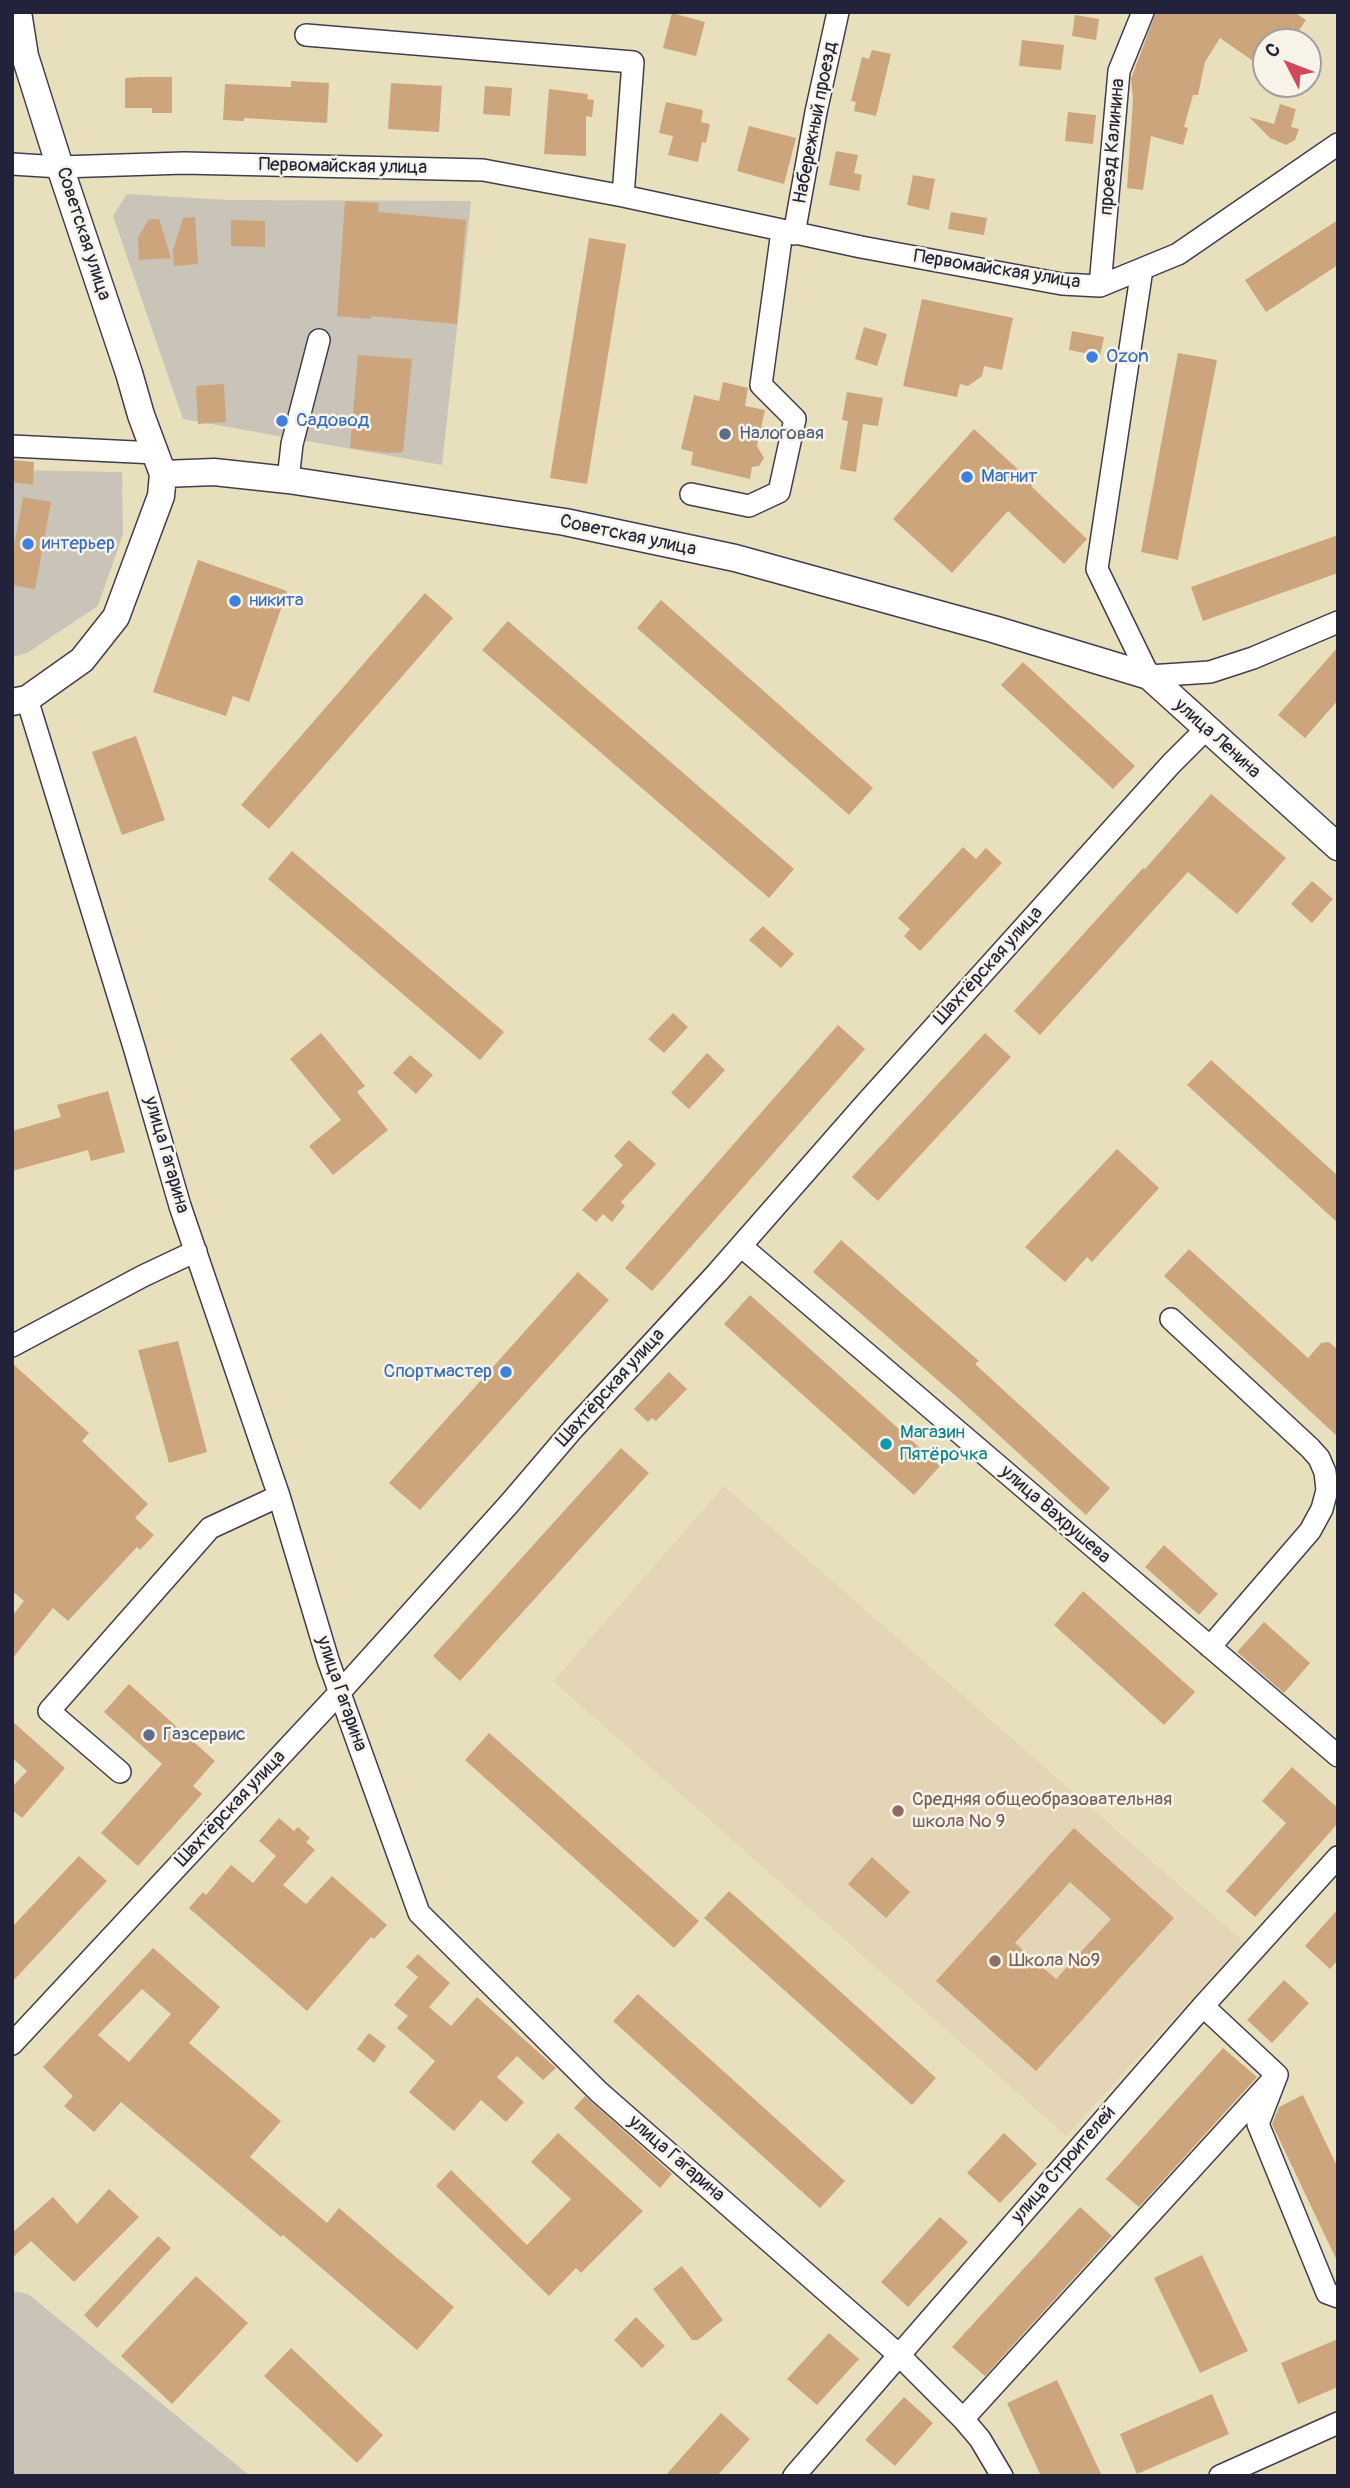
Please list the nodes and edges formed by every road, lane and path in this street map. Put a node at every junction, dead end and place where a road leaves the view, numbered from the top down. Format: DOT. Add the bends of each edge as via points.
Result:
graph roads {
  1 [pos="18,12"];
  2 [pos="838,12"];
  3 [pos="1143,12"];
  4 [pos="306,35"];
  5 [pos="1338,144"];
  6 [pos="12,164"];
  7 [pos="60,167"];
  8 [pos="623,196"];
  9 [pos="788,233"];
  10 [pos="1142,269"];
  11 [pos="1100,286"];
  12 [pos="319,340"];
  13 [pos="12,446"];
  14 [pos="159,464"];
  15 [pos="288,480"];
  16 [pos="691,494"];
  17 [pos="1338,622"];
  18 [pos="1083,656"];
  19 [pos="1149,676"];
  20 [pos="19,700"];
  21 [pos="1206,729"];
  22 [pos="1338,847"];
  23 [pos="741,1246"];
  24 [pos="196,1251"];
  25 [pos="1171,1319"];
  26 [pos="12,1346"];
  27 [pos="279,1496"];
  28 [pos="1210,1647"];
  29 [pos="340,1692"];
  30 [pos="1338,1756"];
  31 [pos="120,1772"];
  32 [pos="1338,1857"];
  33 [pos="1203,2007"];
  34 [pos="12,2044"];
  35 [pos="1277,2075"];
  36 [pos="1338,2297"];
  37 [pos="899,2355"];
  38 [pos="963,2419"];
  39 [pos="1338,2423"];
  40 [pos="794,2476"];
  41 [pos="1002,2476"];
  42 [pos="1220,2476"];
  1 -- 7 [label="main road, Советская улица" via="25,56"];
  2 -- 9 [label="street, Набережный проезд"];
  3 -- 11 [label="street, проезд Калинина" via="1119,71"];
  4 -- 8 [label="street" via="633,62"];
  5 -- 10 [label="street, Первомайская улица" via="1178,254"];
  6 -- 7 [label="street, Первомайская улица"];
  7 -- 8 [label="street, Первомайская улица" via="184,163 483,170"];
  7 -- 14 [label="main road, Советская улица"];
  8 -- 9 [label="street, Первомайская улица"];
  9 -- 11 [label="street, Первомайская улица" via="1062,284"];
  9 -- 16 [label="street, Набережный проезд" via="761,385 795,419 779,492 748,506"];
  10 -- 11 [label="street, Первомайская улица"];
  10 -- 19 [label="street" via="1097,569"];
  12 -- 15 [label="street" via="292,444"];
  13 -- 14 [label="street, Советская улица"];
  14 -- 15 [label="main road, Советская улица"];
  14 -- 20 [label="main road, Советская улица" via="161,496 116,617 82,660"];
  15 -- 18 [label="main road, Советская улица" via="565,522 735,558"];
  17 -- 19 [label="street" via="1210,672"];
  18 -- 19 [label="main road, улица Ленина"];
  19 -- 21 [label="main road, улица Ленина"];
  20 -- 24 [label="street, улица Гагарина"];
  21 -- 22 [label="main road, улица Ленина"];
  21 -- 23 [label="street, Шахтёрская улица"];
  23 -- 28 [label="street, улица Вахрушева"];
  23 -- 29 [label="street, Шахтёрская улица"];
  24 -- 26 [label="street"];
  24 -- 27 [label="street, улица Гагарина"];
  25 -- 28 [label="street" via="1310,1448 1325,1472 1325,1499 1310,1531"];
  27 -- 29 [label="street, улица Гагарина"];
  27 -- 31 [label="street" via="210,1528 49,1711"];
  28 -- 30 [label="street, улица Вахрушева"];
  29 -- 34 [label="street, Шахтёрская улица"];
  29 -- 37 [label="street, улица Гагарина" via="419,1913 600,2092"];
  32 -- 33 [label="street, улица Строителей"];
  33 -- 35 [label="street"];
  33 -- 37 [label="street, улица Строителей"];
  35 -- 36 [label="street" via="1258,2124 1327,2293"];
  35 -- 38 [label="street"];
  37 -- 38 [label="street, улица Гагарина"];
  37 -- 40 [label="street, улица Строителей"];
  38 -- 41 [label="street, улица Гагарина"];
  39 -- 42 [label="street"];
}
